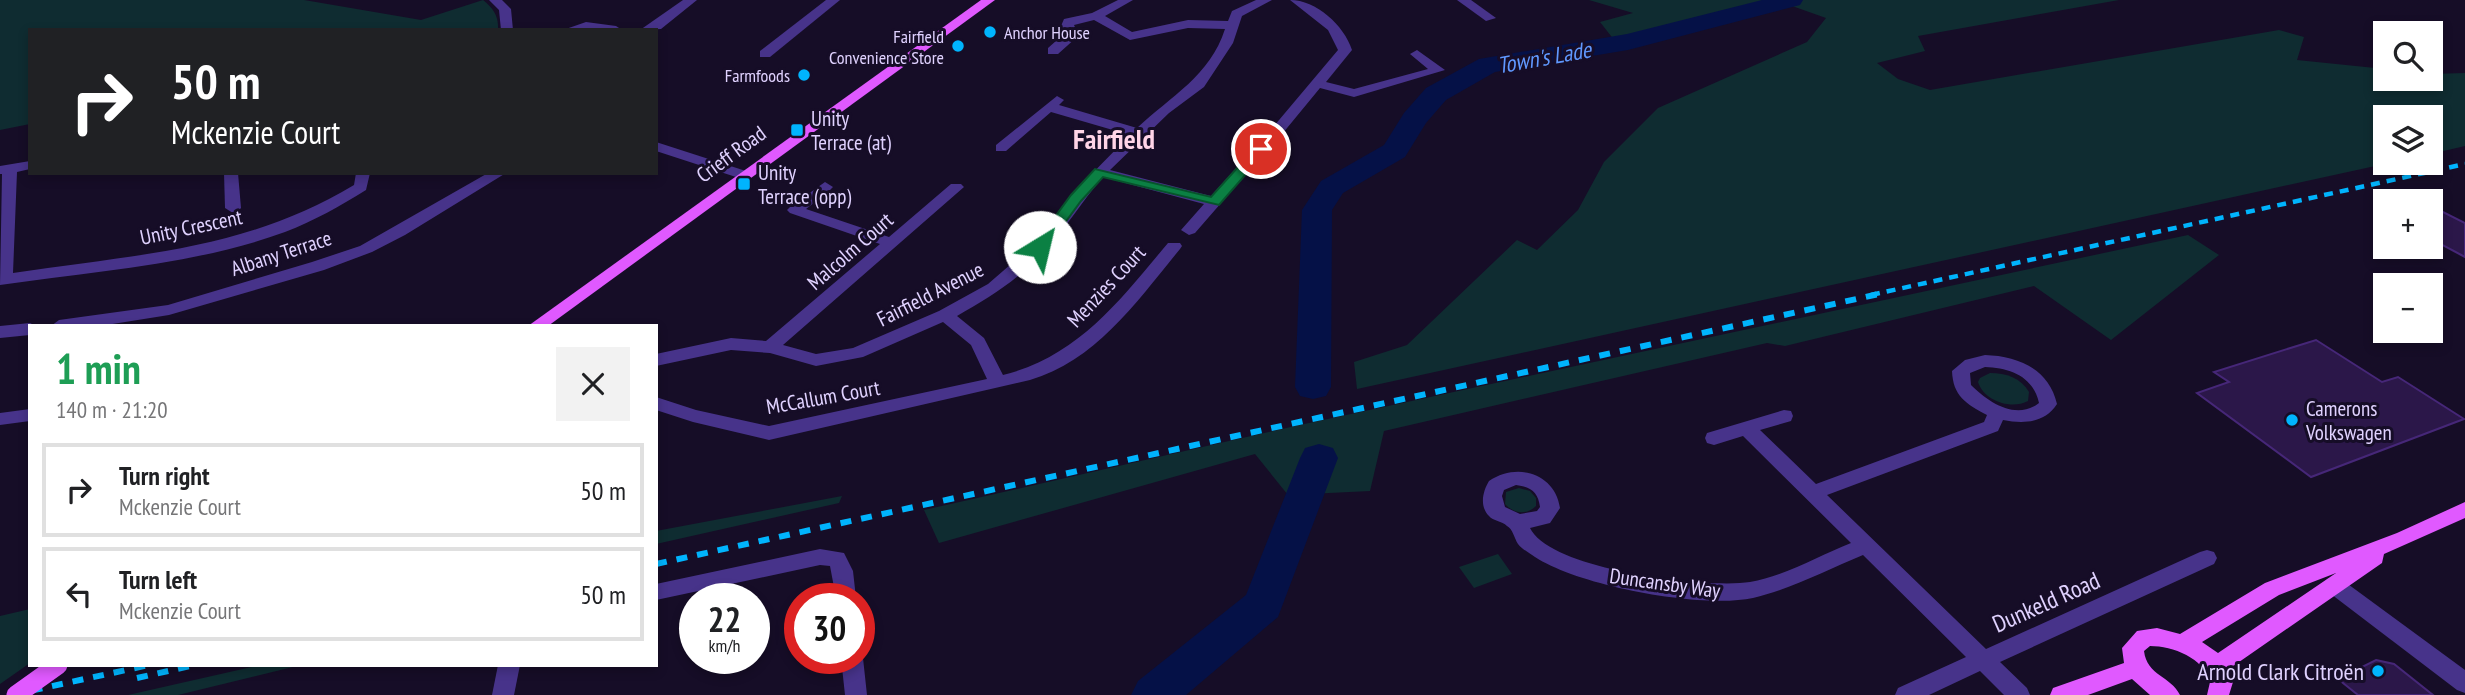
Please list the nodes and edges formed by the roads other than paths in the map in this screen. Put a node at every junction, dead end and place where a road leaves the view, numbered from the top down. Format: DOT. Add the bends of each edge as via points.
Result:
graph roads {
  1 [pos="495,0"];
  2 [pos="691,0"];
  3 [pos="834,0"];
  4 [pos="989,0"];
  5 [pos="1127,0"];
  6 [pos="1266,0"];
  7 [pos="1296,0"];
  8 [pos="1463,0"];
  9 [pos="1096,16"];
  10 [pos="1490,18"];
  11 [pos="1233,25"];
  12 [pos="507,28"];
  13 [pos="578,28"];
  14 [pos="601,28"];
  15 [pos="652,28"];
  16 [pos="1053,51"];
  17 [pos="765,54"];
  18 [pos="1417,54"];
  19 [pos="1319,85"];
  20 [pos="1139,133"];
  21 [pos="1273,136"];
  22 [pos="658,147"];
  23 [pos="1001,148"];
  24 [pos="1261,149"];
  25 [pos="28,165"];
  26 [pos="5,169"];
  27 [pos="1100,172"];
  28 [pos="231,175"];
  29 [pos="363,175"];
  30 [pos="496,175"];
  31 [pos="744,175"];
  32 [pos="825,187"];
  33 [pos="956,187"];
  34 [pos="1214,202"];
  35 [pos="233,208"];
  36 [pos="1189,230"];
  37 [pos="892,243"];
  38 [pos="1174,246"];
  39 [pos="2,280"];
  40 [pos="945,315"];
  41 [pos="73,324"];
  42 [pos="539,324"];
  43 [pos="28,329"];
  44 [pos="0,332"];
  45 [pos="770,347"];
  46 [pos="658,360"];
  47 [pos="998,383"];
  48 [pos="658,404"];
  49 [pos="1997,412"];
  50 [pos="28,415"];
  51 [pos="1784,416"];
  52 [pos="0,419"];
  53 [pos="1746,428"];
  54 [pos="1714,438"];
  55 [pos="1813,493"];
  56 [pos="2465,509"];
  57 [pos="1518,522"];
  58 [pos="2404,538"];
  59 [pos="1866,545"];
  60 [pos="2207,558"];
  61 [pos="844,583"];
  62 [pos="2334,584"];
  63 [pos="658,593"];
  64 [pos="2184,642"];
  65 [pos="1983,659"];
  66 [pos="55,667"];
  67 [pos="509,667"];
  68 [pos="2215,667"];
  69 [pos="2136,668"];
  70 [pos="854,674"];
  71 [pos="2465,684"];
  72 [pos="16,695"];
  73 [pos="503,695"];
  74 [pos="856,695"];
  75 [pos="1906,695"];
  76 [pos="2019,695"];
  77 [pos="2061,695"];
  78 [pos="2169,695"];
  79 [pos="2218,695"];
  1 -- 12 [label="street" via="505,9"];
  2 -- 15 [label="street"];
  3 -- 17 [label="street"];
  4 -- 31 [label="main road, Crieff Road"];
  5 -- 9 [label="street"];
  6 -- 11 [label="street, Fairfield Avenue" via="1236,14"];
  7 -- 19 [label="street" via="1334,29 1344,43 1342,57"];
  8 -- 10 [label="street"];
  9 -- 11 [label="street" via="1130,36 1188,24"];
  9 -- 16 [label="street" via="1068,22 1072,34"];
  11 -- 20 [label="street, Fairfield Avenue" via="1227,43 1199,84"];
  13 -- 14 [label="street"];
  18 -- 19 [label="street" via="1438,70 1354,93"];
  19 -- 21 [label="street"];
  20 -- 23 [label="street" via="1053,104"];
  20 -- 27 [label="street, Fairfield Avenue"];
  22 -- 31 [label="street"];
  24 -- 34 [label="street"];
  25 -- 26 [label="street"];
  26 -- 39 [label="street"];
  27 -- 34 [label="street"];
  27 -- 40 [label="street, Fairfield Avenue" via="1040,247 994,288"];
  28 -- 35 [label="street"];
  29 -- 39 [label="street, Unity Crescent" via="362,187 340,203 303,220 219,245 167,257"];
  30 -- 41 [label="street, Albany Terrace" via="366,249 318,266 169,310"];
  31 -- 42 [label="main road, Crieff Road"];
  32 -- 37 [label="street" via="795,210"];
  33 -- 37 [label="street, Malcolm Court"];
  34 -- 36 [label="street"];
  37 -- 45 [label="street, Malcolm Court"];
  38 -- 47 [label="street, Menzies Court" via="1080,347 1046,368"];
  40 -- 45 [label="street, Fairfield Avenue" via="857,354 816,360"];
  40 -- 47 [label="street" via="978,342"];
  43 -- 44 [label="street"];
  45 -- 46 [label="street, Fairfield Avenue" via="731,344"];
  47 -- 48 [label="street, McCallum Court" via="769,433"];
  49 -- 55 [label="street" via="1991,426"];
  50 -- 52 [label="street"];
  51 -- 53 [label="street"];
  53 -- 54 [label="street"];
  53 -- 55 [label="street"];
  55 -- 59 [label="street"];
  56 -- 58 [label="main road"];
  57 -- 59 [label="street, Duncansby Way" via="1528,541 1564,562 1636,581 1715,592 1752,590"];
  58 -- 62 [label="main road"];
  58 -- 64 [label="main road" via="2272,589"];
  59 -- 65 [label="street"];
  60 -- 65 [label="street, Dunkeld Road"];
  61 -- 63 [label="street" via="837,559 820,557"];
  62 -- 68 [label="main road"];
  62 -- 71 [label="street"];
  64 -- 68 [label="main road"];
  64 -- 69 [label="main road" via="2157,636 2137,641 2133,649"];
  65 -- 75 [label="street, Dunkeld Road"];
  65 -- 76 [label="street"];
  66 -- 72 [label="main road, bridge"];
  67 -- 73 [label="street"];
  68 -- 79 [label="main road" via="2222,688"];
  69 -- 77 [label="main road"];
  69 -- 78 [label="main road"];
  70 -- 74 [label="street"];
}
